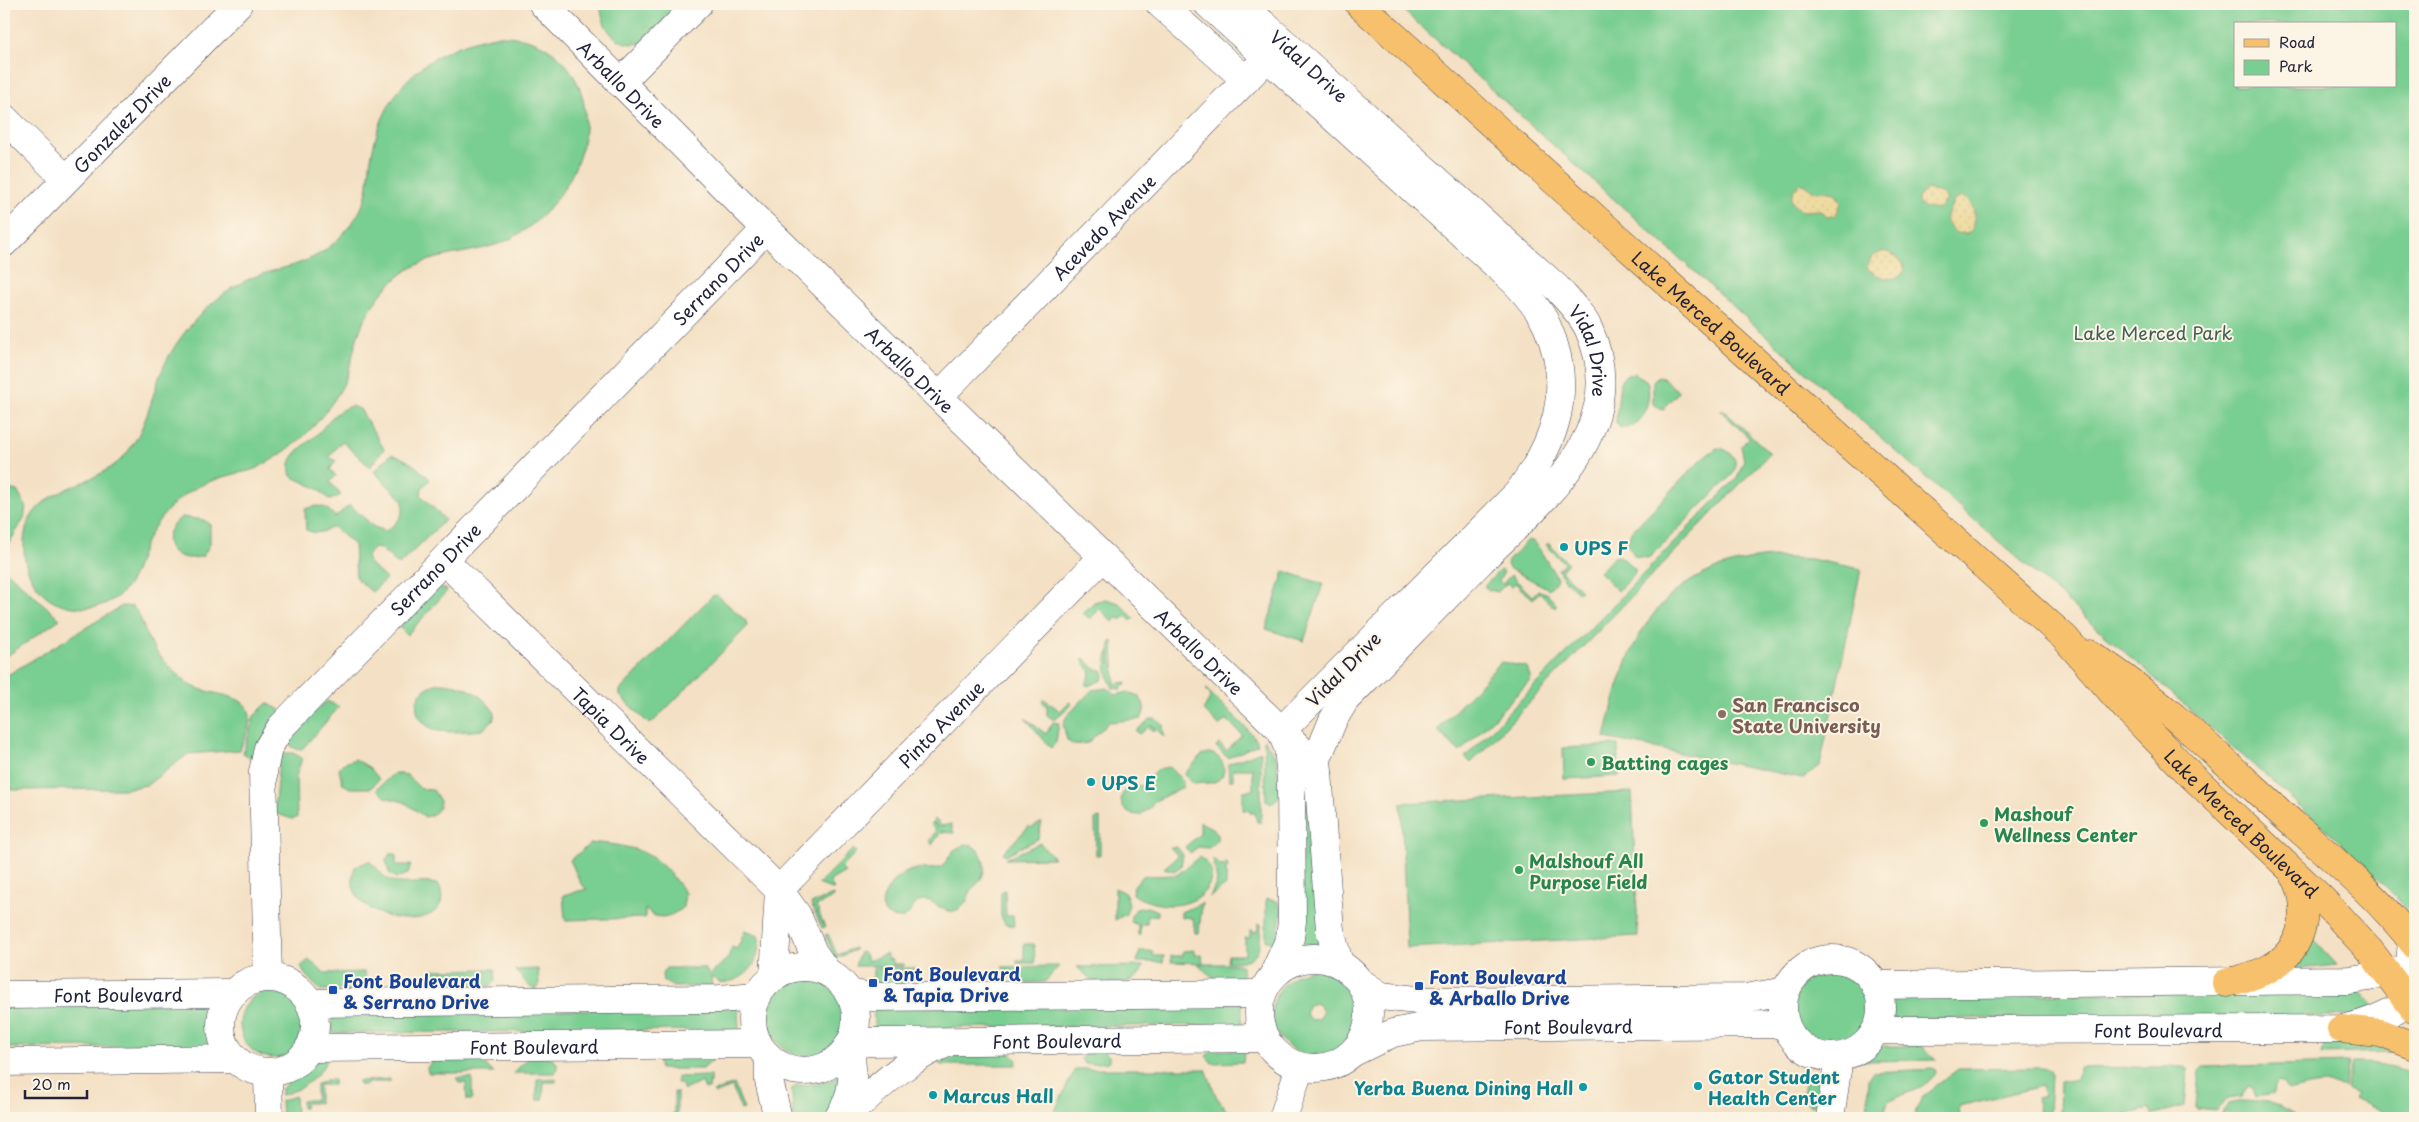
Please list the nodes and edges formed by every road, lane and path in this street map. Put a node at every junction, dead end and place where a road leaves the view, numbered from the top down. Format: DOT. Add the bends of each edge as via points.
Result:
graph roads {
  1 [pos="238,4"];
  2 [pos="698,4"];
  3 [pos="1160,4"];
  4 [pos="1208,4"];
  5 [pos="1241,4"];
  6 [pos="1359,4"];
  7 [pos="559,9"];
  8 [pos="1268,57"];
  9 [pos="1246,80"];
  10 [pos="620,83"];
  11 [pos="4,118"];
  12 [pos="66,179"];
  13 [pos="766,229"];
  14 [pos="4,243"];
  15 [pos="1575,308"];
  16 [pos="1547,324"];
  17 [pos="939,396"];
  18 [pos="1547,476"];
  19 [pos="1103,557"];
  20 [pos="444,560"];
  21 [pos="2065,638"];
  22 [pos="1281,731"];
  23 [pos="1318,772"];
  24 [pos="2291,868"];
  25 [pos="779,890"];
  26 [pos="2414,943"];
  27 [pos="1339,963"];
  28 [pos="827,972"];
  29 [pos="268,977"];
  30 [pos="1360,982"];
  31 [pos="2226,983"];
  32 [pos="1267,985"];
  33 [pos="1875,985"];
  34 [pos="766,987"];
  35 [pos="2407,987"];
  36 [pos="1786,991"];
  37 [pos="232,993"];
  38 [pos="849,993"];
  39 [pos="4,995"];
  40 [pos="310,1003"];
  41 [pos="1786,1024"];
  42 [pos="2341,1029"];
  43 [pos="1876,1030"];
  44 [pos="1264,1038"];
  45 [pos="953,1041"];
  46 [pos="849,1044"];
  47 [pos="2415,1046"];
  48 [pos="310,1048"];
  49 [pos="763,1050"];
  50 [pos="1354,1052"];
  51 [pos="1839,1057"];
  52 [pos="235,1060"];
  53 [pos="4,1062"];
  54 [pos="1300,1067"];
  55 [pos="268,1073"];
  56 [pos="269,1118"];
  57 [pos="778,1118"];
  58 [pos="838,1118"];
  59 [pos="844,1118"];
  60 [pos="1283,1118"];
  61 [pos="1830,1118"];
  1 -- 12 [label="street, Gonzalez Drive"];
  2 -- 10 [label="street"];
  3 -- 9 [label="street"];
  4 -- 8 [label="street, Vidal Drive"];
  5 -- 15 [label="street, Vidal Drive" via="1517,251"];
  6 -- 21 [label="main road, Lake Merced Boulevard"];
  7 -- 10 [label="street, Arballo Drive"];
  8 -- 9 [label="street, Acevedo Avenue"];
  8 -- 16 [label="street, Vidal Drive" via="1495,261"];
  9 -- 17 [label="street, Acevedo Avenue"];
  10 -- 13 [label="street, Arballo Drive"];
  11 -- 12 [label="street"];
  12 -- 14 [label="street, Gonzalez Drive"];
  13 -- 17 [label="street, Arballo Drive"];
  13 -- 20 [label="street, Serrano Drive"];
  15 -- 16 [label="street"];
  15 -- 18 [label="street, Vidal Drive" via="1597,355 1600,383 1597,410 1589,437 1576,461"];
  16 -- 18 [label="street, Vidal Drive" via="1560,376 1559,407"];
  17 -- 19 [label="street, Arballo Drive"];
  18 -- 22 [label="street, Vidal Drive" via="1517,494"];
  18 -- 23 [label="street, Vidal Drive" via="1345,700 1325,736 1317,759"];
  19 -- 22 [label="street, Arballo Drive"];
  19 -- 25 [label="street, Pinto Avenue"];
  20 -- 25 [label="street, Tapia Drive"];
  20 -- 29 [label="street, Serrano Drive" via="281,727 268,748 263,772"];
  21 -- 24 [label="main road, Lake Merced Boulevard" via="2132,714"];
  21 -- 26 [label="main road, Lake Merced Boulevard" via="2142,690 2338,865"];
  22 -- 23 [label="street, Arballo Drive"];
  22 -- 32 [label="street, Arballo Drive" via="1288,748 1291,779 1292,921 1290,938"];
  23 -- 27 [label="street" via="1330,930"];
  24 -- 31 [label="main road" via="2306,908 2296,942 2272,968"];
  24 -- 35 [label="main road, Lake Merced Boulevard"];
  25 -- 28 [label="street, Tapia Drive" via="797,915 813,952"];
  25 -- 34 [label="street"];
  26 -- 35 [label="street"];
  27 -- 30 [label="street"];
  27 -- 32 [label="street" via="1324,958 1289,963"];
  28 -- 34 [label="street" via="796,967"];
  28 -- 38 [label="street"];
  29 -- 37 [label="street" via="246,982"];
  29 -- 40 [label="street" via="286,980 300,989"];
  30 -- 36 [label="street, Font Boulevard" via="1381,996 1425,1002 1745,998"];
  30 -- 50 [label="street" via="1367,995 1370,1017 1364,1038"];
  31 -- 33 [label="street"];
  31 -- 35 [label="street" via="2369,977"];
  32 -- 38 [label="street" via="870,997"];
  32 -- 44 [label="street" via="1258,1014"];
  33 -- 36 [label="street" via="1858,966 1835,959 1810,964 1800,971"];
  33 -- 43 [label="street" via="1881,1008"];
  34 -- 40 [label="street" via="719,999"];
  34 -- 49 [label="street" via="753,1012 753,1028"];
  35 -- 42 [label="street, Font Boulevard" via="2365,1024"];
  36 -- 41 [label="street" via="1783,1002"];
  37 -- 39 [label="street, Font Boulevard"];
  37 -- 52 [label="street" via="222,1011 220,1027 224,1044"];
  38 -- 46 [label="street" via="855,1007 856,1022"];
  40 -- 48 [label="street" via="315,1025"];
  41 -- 50 [label="street, Font Boulevard" via="1422,1027 1393,1033"];
  41 -- 51 [label="street" via="1794,1039 1807,1050"];
  42 -- 43 [label="street, Font Boulevard"];
  42 -- 47 [label="main road" via="2380,1033"];
  43 -- 51 [label="street" via="1864,1045"];
  44 -- 45 [label="street, Font Boulevard"];
  44 -- 54 [label="street" via="1284,1060"];
  45 -- 46 [label="street, Font Boulevard"];
  45 -- 59 [label="street" via="923,1053 907,1064"];
  46 -- 49 [label="street" via="834,1061 818,1069 801,1071 783,1067"];
  46 -- 58 [label="street" via="854,1071 852,1089"];
  48 -- 49 [label="street, Font Boulevard"];
  48 -- 55 [label="street" via="286,1070"];
  49 -- 57 [label="street"];
  50 -- 54 [label="street" via="1338,1063 1320,1068"];
  51 -- 61 [label="street"];
  52 -- 53 [label="street"];
  52 -- 55 [label="street" via="250,1070"];
  54 -- 60 [label="street"];
  55 -- 56 [label="street"];
}
